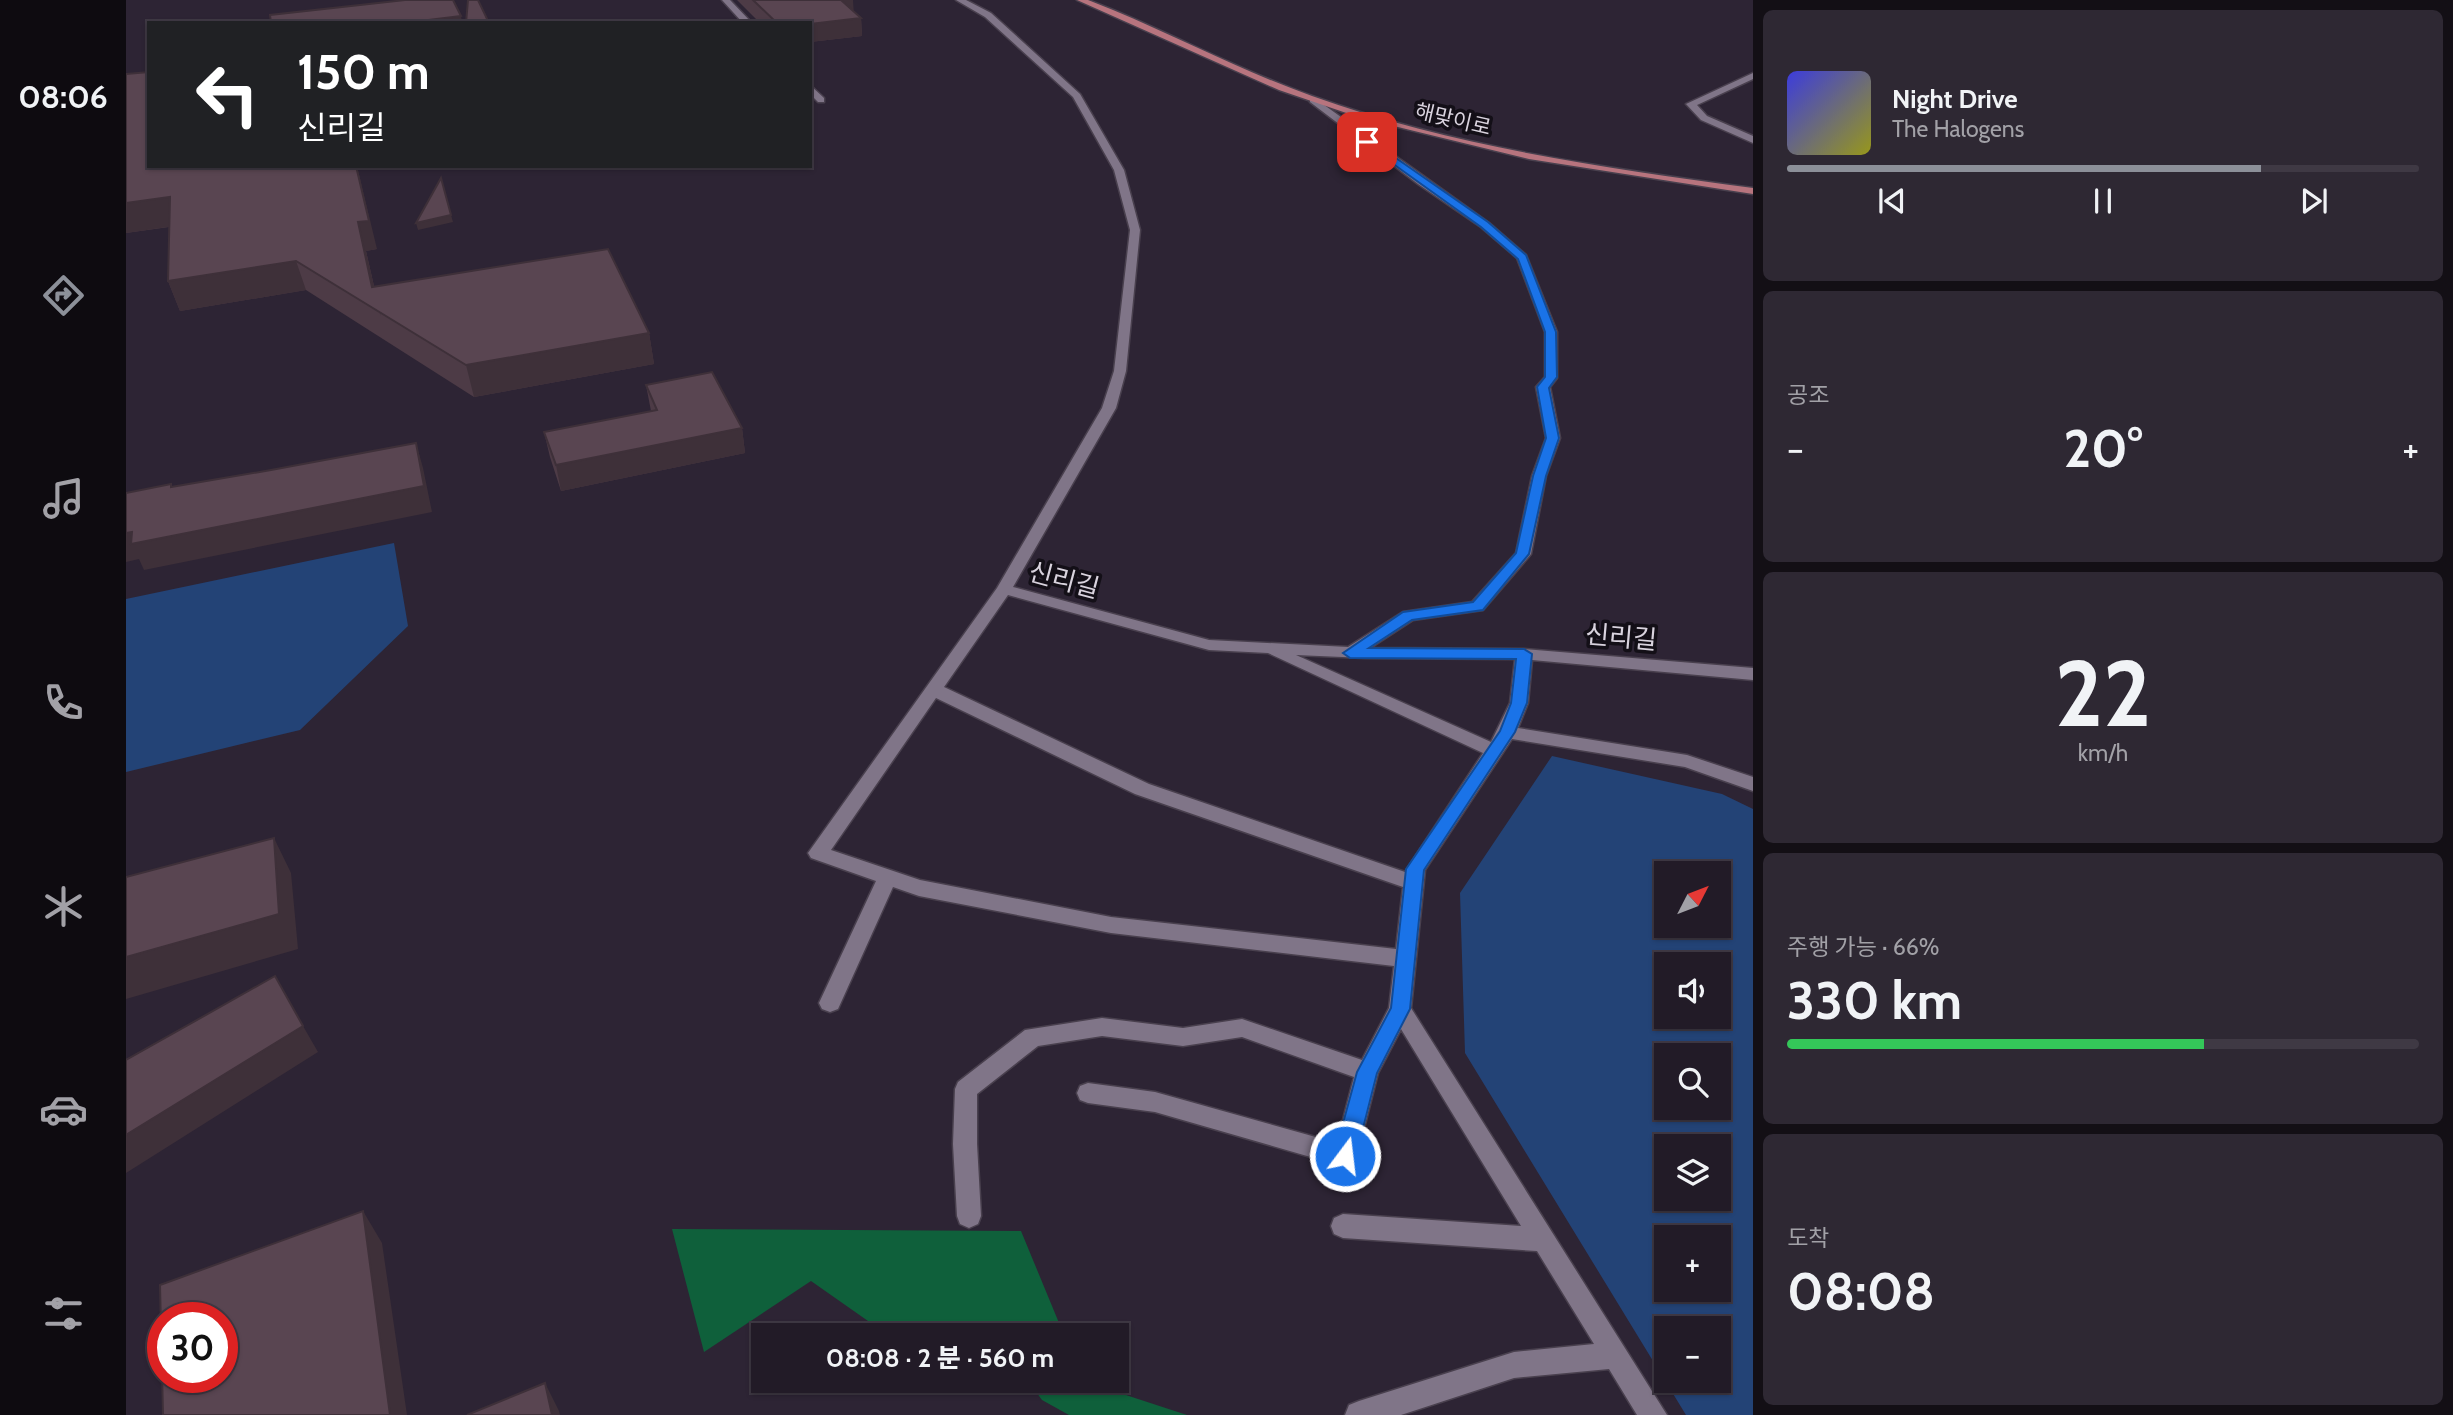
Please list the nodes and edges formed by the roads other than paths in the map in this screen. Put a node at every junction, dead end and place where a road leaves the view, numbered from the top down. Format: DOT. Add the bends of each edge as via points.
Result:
graph roads {
  1 [pos="726,0"];
  2 [pos="960,0"];
  3 [pos="1082,0"];
  4 [pos="746,21"];
  5 [pos="1753,76"];
  6 [pos="812,90"];
  7 [pos="821,100"];
  8 [pos="1313,100"];
  9 [pos="1753,140"];
  10 [pos="1753,191"];
  11 [pos="1004,589"];
  12 [pos="1266,648"];
  13 [pos="1350,653"];
  14 [pos="1524,654"];
  15 [pos="1753,674"];
  16 [pos="934,690"];
  17 [pos="1507,732"];
  18 [pos="1494,751"];
  19 [pos="1753,784"];
  20 [pos="888,877"];
  21 [pos="1413,883"];
  22 [pos="1406,959"];
  23 [pos="830,1003"];
  24 [pos="1400,1009"];
  25 [pos="1367,1072"];
  26 [pos="1088,1093"];
  27 [pos="969,1216"];
  28 [pos="1343,1226"];
  29 [pos="1543,1238"];
  30 [pos="1616,1355"];
  31 [pos="1359,1415"];
  32 [pos="1653,1415"];
  1 -- 4 [label="street"];
  2 -- 11 [label="street, 신리길" via="988,15 1077,96 1119,170 1135,230 1119,371 1109,408"];
  3 -- 8 [label="main road, 해맞이로"];
  5 -- 9 [label="street" via="1691,104 1704,118"];
  6 -- 7 [label="street"];
  8 -- 10 [label="main road, 해맞이로" via="1441,136 1613,173"];
  8 -- 13 [label="street" via="1522,257 1550,332 1551,377 1543,387 1553,438 1539,476 1522,554 1478,606 1409,615"];
  11 -- 12 [label="street, 신리길" via="1209,645"];
  11 -- 16 [label="street"];
  12 -- 13 [label="street, 신리길"];
  12 -- 18 [label="street"];
  13 -- 14 [label="street, 신리길"];
  14 -- 15 [label="street, 신리길"];
  14 -- 17 [label="street" via="1519,703"];
  16 -- 20 [label="street" via="818,853"];
  16 -- 21 [label="street" via="1142,789"];
  17 -- 18 [label="street"];
  17 -- 19 [label="street" via="1687,761"];
  18 -- 21 [label="street" via="1415,869"];
  20 -- 22 [label="street" via="919,888 1111,925"];
  20 -- 23 [label="street"];
  21 -- 22 [label="street"];
  22 -- 24 [label="street"];
  24 -- 25 [label="street"];
  24 -- 29 [label="street"];
  25 -- 26 [label="street" via="1345,1156 1155,1101"];
  25 -- 27 [label="street" via="1242,1028 1183,1037 1102,1027 1033,1037 966,1089"];
  28 -- 29 [label="street"];
  29 -- 30 [label="street"];
  30 -- 31 [label="street" via="1514,1365"];
  30 -- 32 [label="street"];
}
